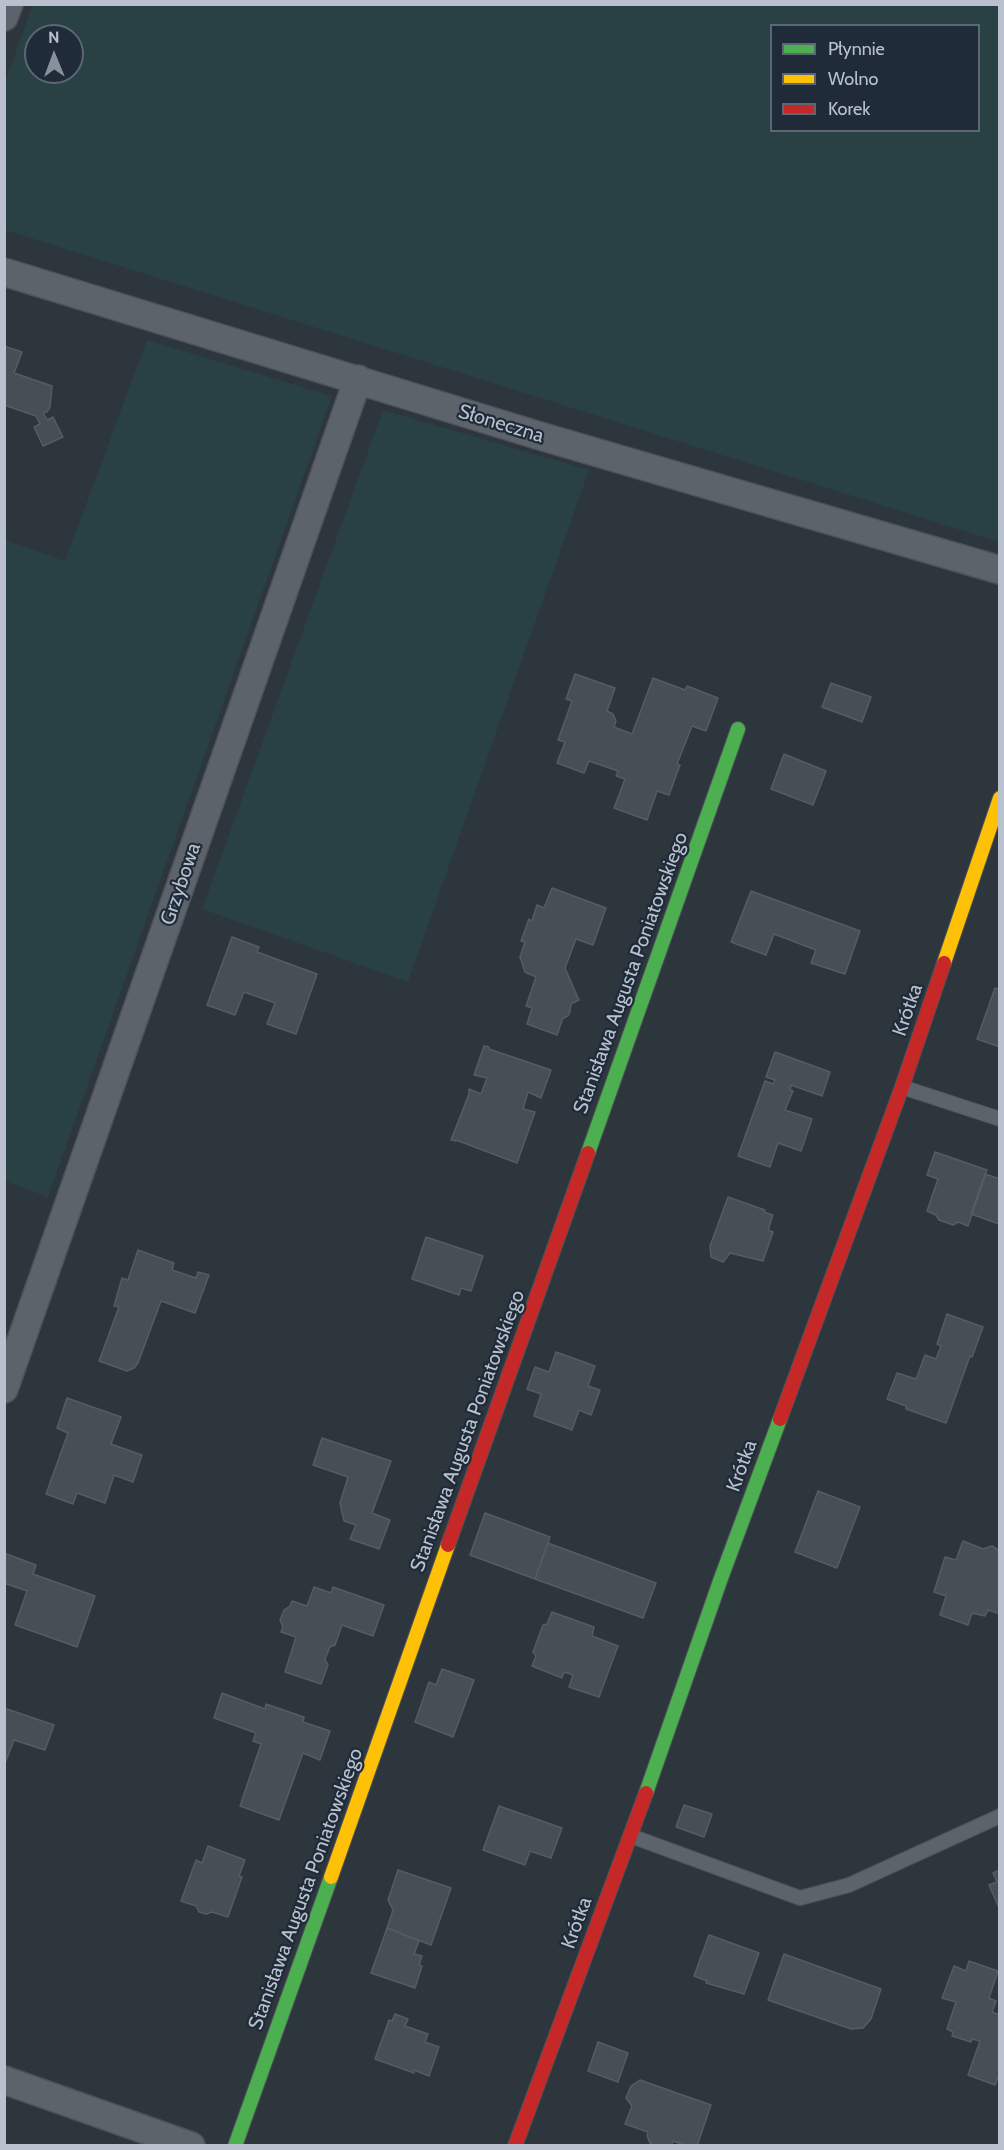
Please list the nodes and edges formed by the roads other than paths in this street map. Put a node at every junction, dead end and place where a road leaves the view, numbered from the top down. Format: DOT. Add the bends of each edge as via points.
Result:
graph roads {
  1 [pos="9,4"];
  2 [pos="4,18"];
  3 [pos="4,272"];
  4 [pos="358,379"];
  5 [pos="999,570"];
  6 [pos="738,729"];
  7 [pos="999,798"];
  8 [pos="902,1087"];
  9 [pos="999,1119"];
  10 [pos="4,1389"];
  11 [pos="999,1816"];
  12 [pos="631,1836"];
  13 [pos="4,2080"];
  14 [pos="190,2145"];
  15 [pos="235,2145"];
  16 [pos="515,2145"];
  1 -- 2 [label="street"];
  3 -- 4 [label="street, Słoneczna"];
  4 -- 5 [label="street, Słoneczna"];
  4 -- 10 [label="street, Grzybowa"];
  6 -- 15 [label="street, Stanisława Augusta Poniatowskiego"];
  7 -- 8 [label="street, Krótka"];
  8 -- 9 [label="lane"];
  8 -- 12 [label="street, Krótka" via="720,1581"];
  11 -- 12 [label="lane" via="849,1885 800,1898"];
  12 -- 16 [label="street, Krótka"];
  13 -- 14 [label="street"];
}
